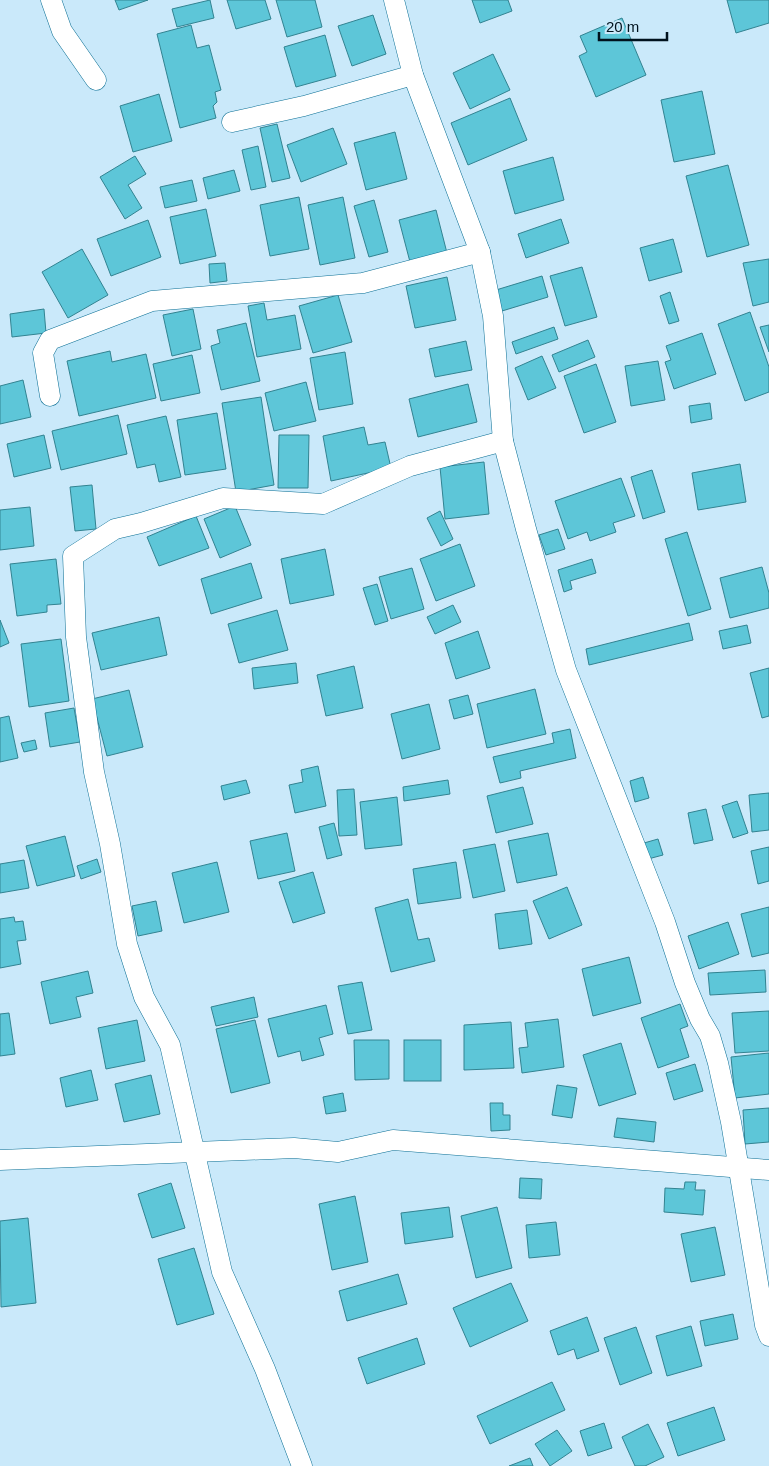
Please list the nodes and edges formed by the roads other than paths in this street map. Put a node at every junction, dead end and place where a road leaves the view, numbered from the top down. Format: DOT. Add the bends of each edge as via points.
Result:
graph roads {
  1 [pos="51,0"];
  2 [pos="394,0"];
  3 [pos="413,75"];
  4 [pos="96,80"];
  5 [pos="232,122"];
  6 [pos="480,252"];
  7 [pos="50,396"];
  8 [pos="503,441"];
  9 [pos="194,1153"];
  10 [pos="0,1160"];
  11 [pos="739,1168"];
  12 [pos="769,1170"];
  13 [pos="769,1336"];
  14 [pos="302,1466"];
  1 -- 4 [label="street" via="62,31"];
  2 -- 3 [label="street"];
  3 -- 5 [label="street" via="304,106"];
  3 -- 6 [label="street"];
  6 -- 7 [label="street" via="363,283 152,301 50,340 42,353"];
  6 -- 8 [label="street" via="492,316"];
  8 -- 9 [label="street" via="410,466 323,504 223,498 115,529 73,556 76,638 94,772 127,944 144,997 170,1045"];
  8 -- 11 [label="street" via="566,670 666,922 685,983 710,1036"];
  9 -- 10 [label="street"];
  9 -- 11 [label="street" via="294,1148 338,1152 393,1140"];
  9 -- 14 [label="street" via="222,1272 266,1369"];
  11 -- 12 [label="street"];
  11 -- 13 [label="street"];
}
